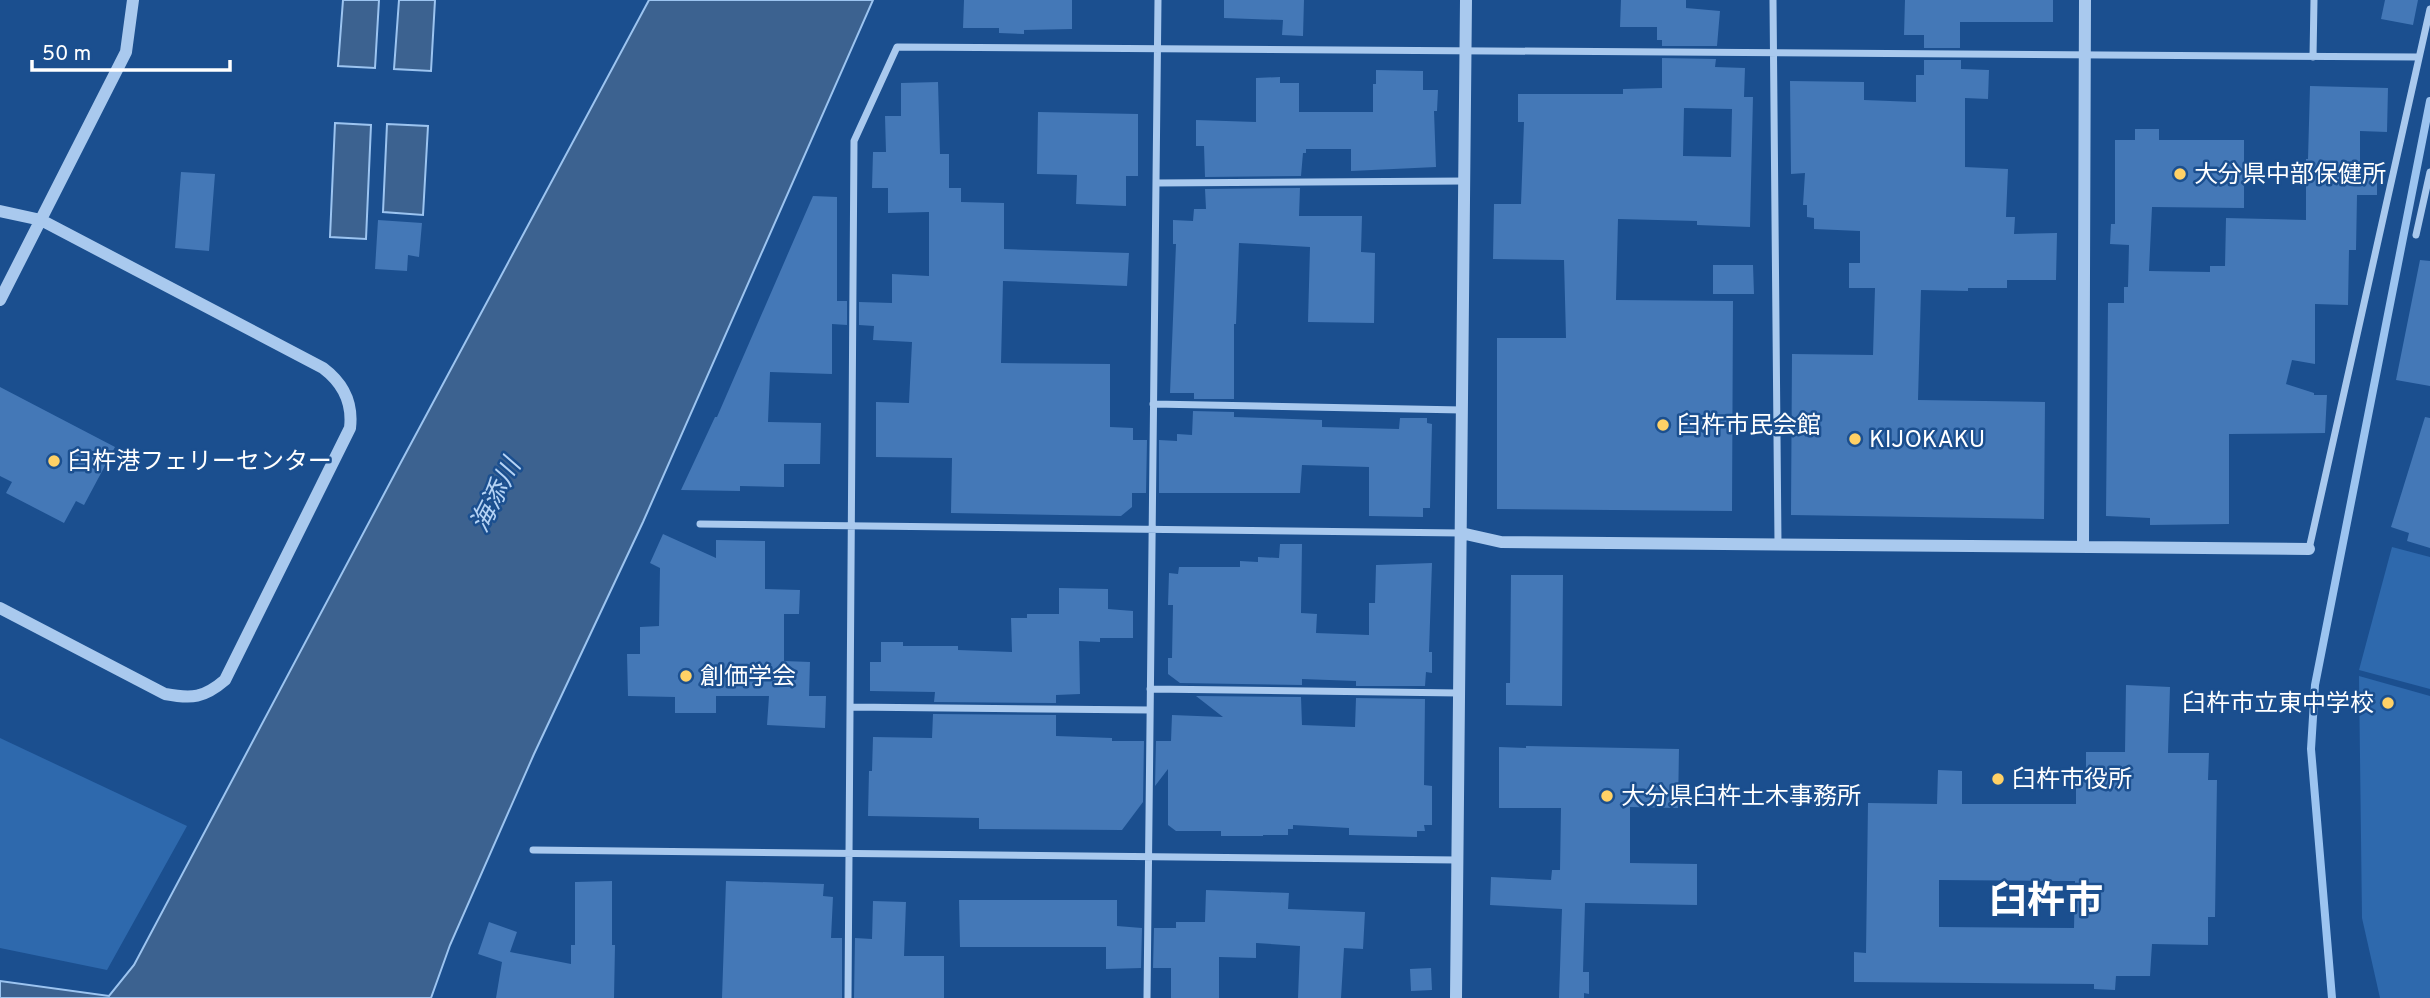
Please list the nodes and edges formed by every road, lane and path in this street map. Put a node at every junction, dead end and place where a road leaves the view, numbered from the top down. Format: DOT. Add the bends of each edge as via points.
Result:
graph roads {
  1 [pos="133,0"];
  2 [pos="1158,0"];
  3 [pos="1466,0"];
  4 [pos="1773,0"];
  5 [pos="2085,0"];
  6 [pos="2314,0"];
  7 [pos="2430,9"];
  8 [pos="1157,48"];
  9 [pos="1466,51"];
  10 [pos="1773,53"];
  11 [pos="2085,55"];
  12 [pos="2313,57"];
  13 [pos="2419,57"];
  14 [pos="2430,172"];
  15 [pos="1465,181"];
  16 [pos="1156,183"];
  17 [pos="0,211"];
  18 [pos="41,220"];
  19 [pos="2416,235"];
  20 [pos="0,300"];
  21 [pos="1153,404"];
  22 [pos="1462,410"];
  23 [pos="700,524"];
  24 [pos="851,526"];
  25 [pos="1152,529"];
  26 [pos="1461,533"];
  27 [pos="1778,544"];
  28 [pos="2083,547"];
  29 [pos="2309,549"];
  30 [pos="0,608"];
  31 [pos="1150,689"];
  32 [pos="1459,693"];
  33 [pos="850,707"];
  34 [pos="1150,710"];
  35 [pos="533,850"];
  36 [pos="849,853"];
  37 [pos="1149,856"];
  38 [pos="1457,860"];
  39 [pos="848,998"];
  40 [pos="1147,998"];
  41 [pos="1455,998"];
  1 -- 18 [label="street" via="126,52"];
  2 -- 8 [label="street"];
  3 -- 9 [label="street"];
  4 -- 10 [label="street"];
  5 -- 11 [label="street"];
  6 -- 12 [label="street"];
  7 -- 13 [label="street"];
  8 -- 9 [label="street"];
  8 -- 16 [label="street"];
  8 -- 24 [label="street" via="897,47 854,141"];
  9 -- 10 [label="street"];
  9 -- 15 [label="street"];
  10 -- 11 [label="street"];
  10 -- 27 [label="street"];
  11 -- 12 [label="street"];
  11 -- 28 [label="street"];
  12 -- 13 [label="street"];
  13 -- 29 [label="street"];
  14 -- 19 [label="street"];
  15 -- 16 [label="street"];
  15 -- 22 [label="street"];
  16 -- 21 [label="street"];
  17 -- 18 [label="street"];
  18 -- 20 [label="street"];
  18 -- 30 [label="street" via="323,368 346,395 351,428 225,680 209,694 185,698 165,694"];
  21 -- 22 [label="street"];
  21 -- 25 [label="street"];
  22 -- 26 [label="street"];
  23 -- 24 [label="street"];
  24 -- 25 [label="street"];
  24 -- 33 [label="street"];
  25 -- 26 [label="street"];
  25 -- 31 [label="street"];
  26 -- 27 [label="street" via="1501,542"];
  26 -- 32 [label="street"];
  27 -- 28 [label="street"];
  28 -- 29 [label="street"];
  31 -- 32 [label="street"];
  31 -- 34 [label="street"];
  32 -- 38 [label="street"];
  33 -- 34 [label="street"];
  33 -- 36 [label="street"];
  34 -- 37 [label="street"];
  35 -- 36 [label="street"];
  36 -- 37 [label="street"];
  36 -- 39 [label="street"];
  37 -- 38 [label="street"];
  37 -- 40 [label="street"];
  38 -- 41 [label="street"];
}
